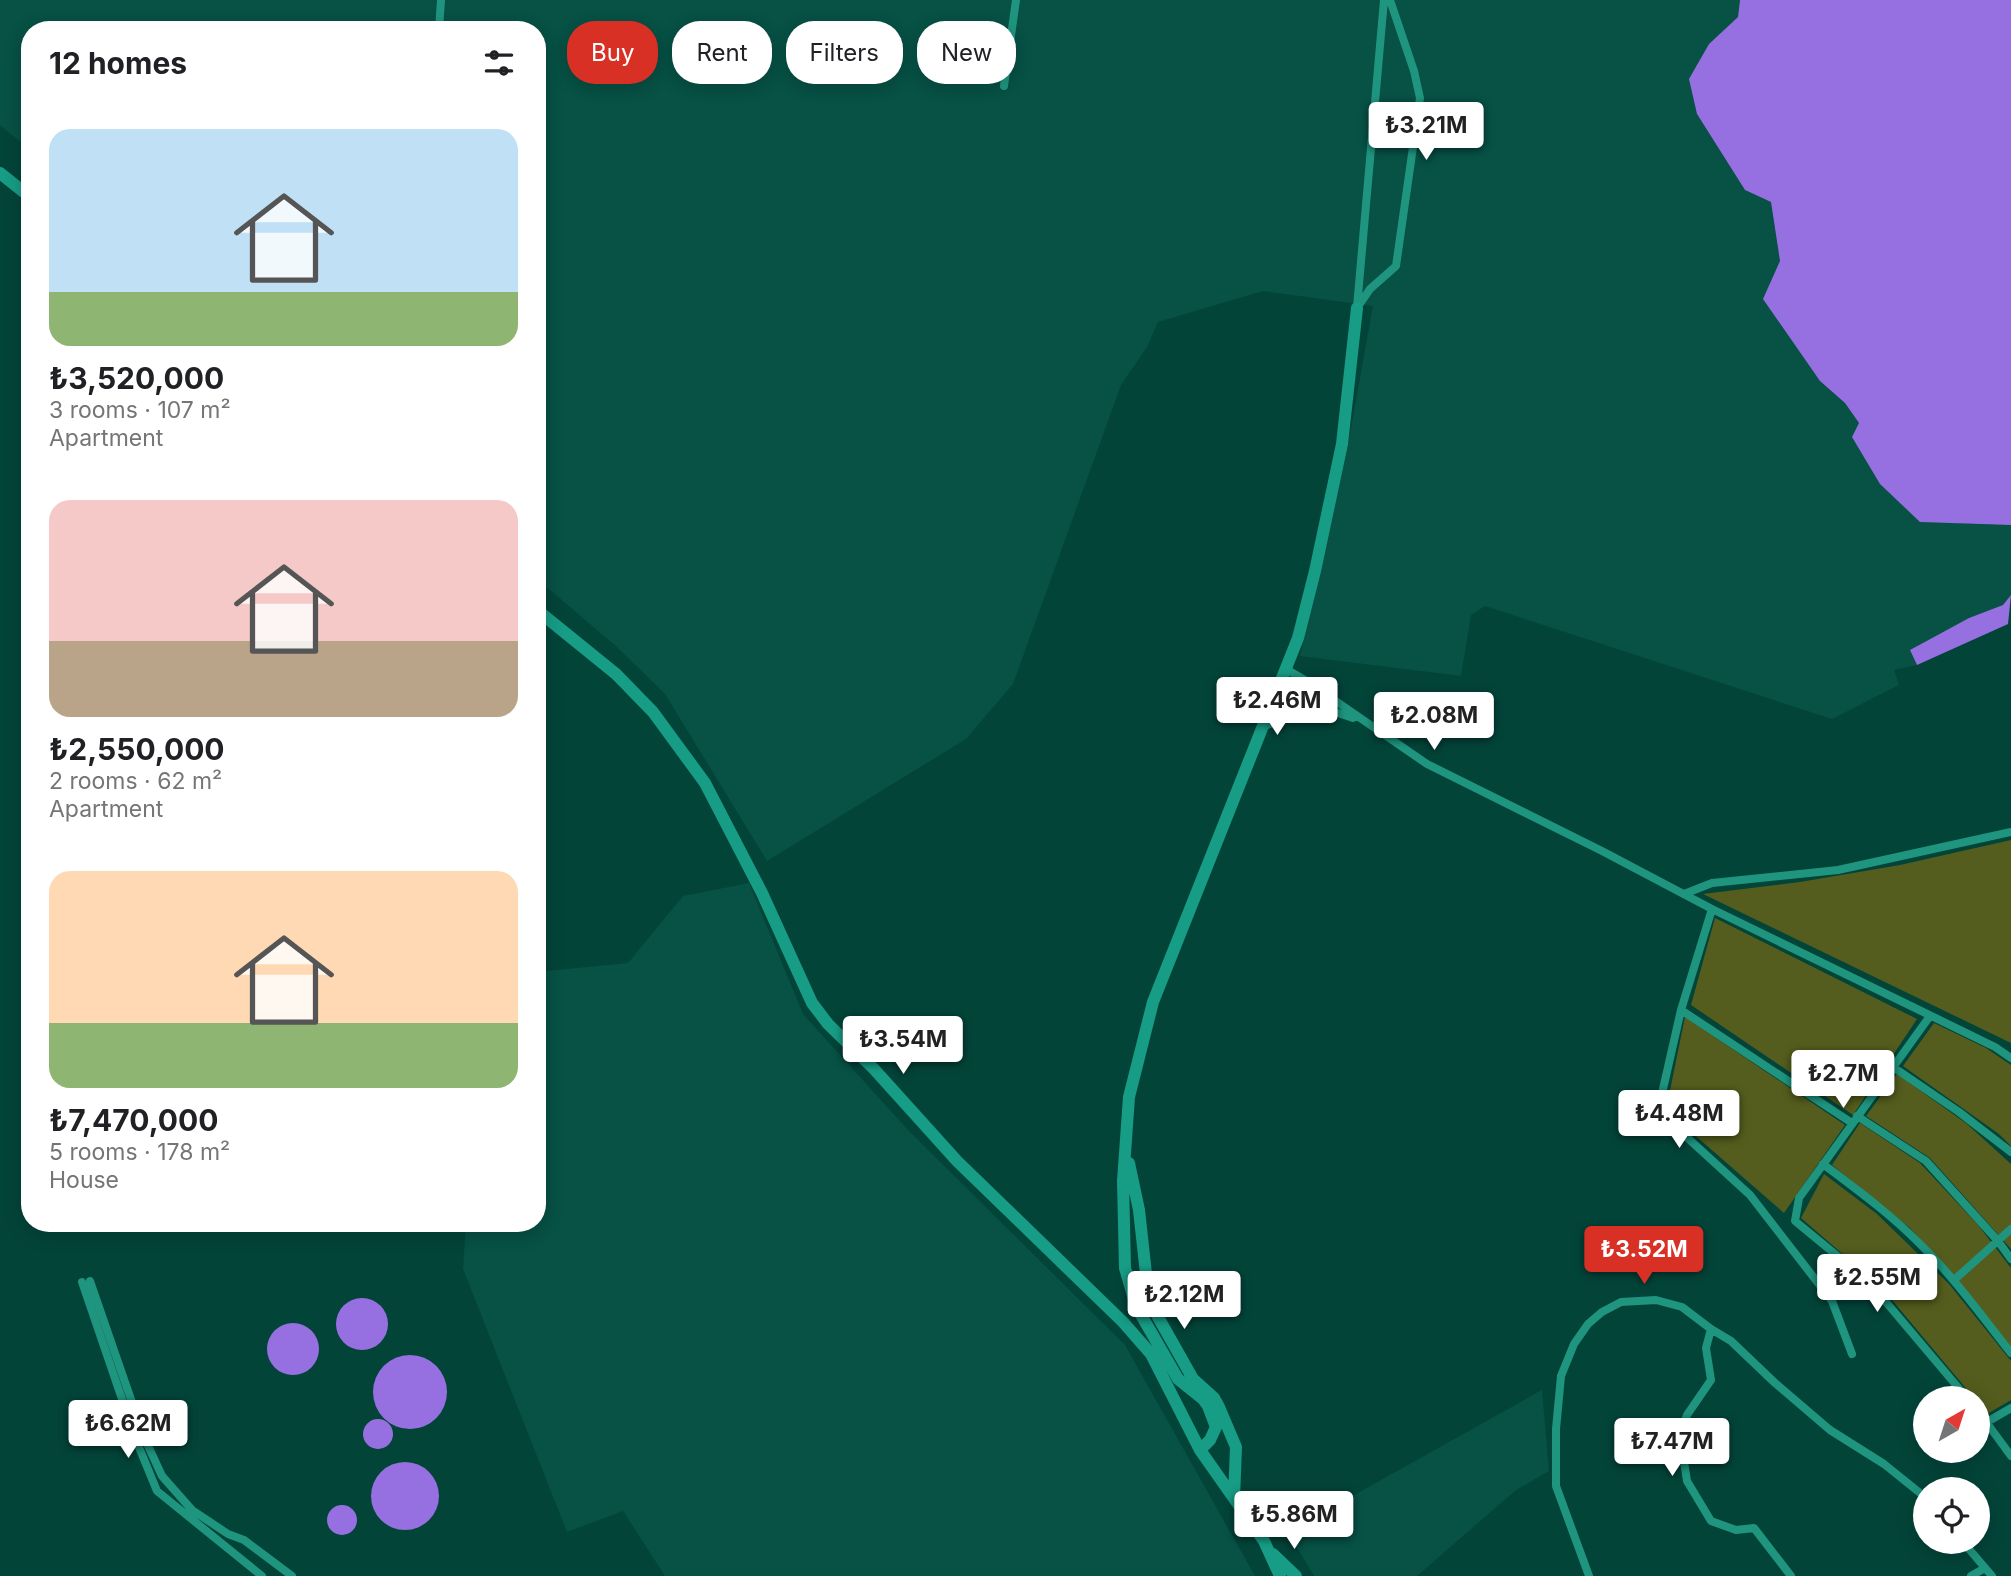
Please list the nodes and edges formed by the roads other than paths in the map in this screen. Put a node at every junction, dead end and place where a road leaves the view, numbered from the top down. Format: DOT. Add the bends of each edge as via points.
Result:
graph roads {
  1 [pos="441,0"];
  2 [pos="1016,0"];
  3 [pos="1384,0"];
  4 [pos="1390,0"];
  5 [pos="440,21"];
  6 [pos="1004,86"];
  7 [pos="0,173"];
  8 [pos="21,190"];
  9 [pos="1357,308"];
  10 [pos="546,617"];
  11 [pos="1286,669"];
  12 [pos="1362,721"];
  13 [pos="1263,727"];
  14 [pos="2011,832"];
  15 [pos="1684,894"];
  16 [pos="1712,909"];
  17 [pos="1681,1010"];
  18 [pos="1930,1016"];
  19 [pos="2011,1058"];
  20 [pos="1893,1067"];
  21 [pos="1855,1119"];
  22 [pos="1126,1152"];
  23 [pos="2011,1152"];
  24 [pos="1823,1164"];
  25 [pos="2011,1229"];
  26 [pos="1998,1241"];
  27 [pos="2011,1259"];
  28 [pos="1954,1280"];
  29 [pos="1152,1320"];
  30 [pos="1711,1329"];
  31 [pos="2011,1353"];
  32 [pos="1852,1354"];
  33 [pos="1174,1359"];
  34 [pos="1957,1386"];
  35 [pos="2011,1408"];
  36 [pos="1990,1420"];
  37 [pos="1990,1426"];
  38 [pos="1200,1450"];
  39 [pos="2011,1456"];
  40 [pos="1913,1487"];
  41 [pos="1234,1498"];
  42 [pos="1268,1549"];
  43 [pos="1973,1554"];
  44 [pos="1985,1568"];
  45 [pos="262,1576"];
  46 [pos="292,1576"];
  47 [pos="1280,1576"];
  48 [pos="1296,1576"];
  49 [pos="1589,1576"];
  50 [pos="1791,1576"];
  51 [pos="1971,1576"];
  52 [pos="1992,1576"];
  1 -- 5 [label="street"];
  2 -- 6 [label="street"];
  3 -- 9 [label="street"];
  4 -- 9 [label="street" via="1420,98 1396,266"];
  7 -- 8 [label="street"];
  9 -- 11 [label="street" via="1342,444 1315,570"];
  10 -- 38 [label="street" via="644,702 705,783 762,892 812,1003 828,1024 957,1161 1151,1354"];
  11 -- 12 [label="street"];
  11 -- 13 [label="street"];
  12 -- 13 [label="street" via="1329,710 1303,709"];
  12 -- 15 [label="street" via="1448,776"];
  13 -- 22 [label="street" via="1153,1002 1129,1097"];
  14 -- 15 [label="street" via="1838,870 1712,883"];
  15 -- 16 [label="street"];
  16 -- 17 [label="street"];
  16 -- 18 [label="street"];
  17 -- 21 [label="street"];
  17 -- 32 [label="street" via="1658,1111 1750,1195 1832,1301"];
  18 -- 19 [label="street"];
  18 -- 20 [label="street"];
  20 -- 21 [label="street"];
  20 -- 23 [label="street"];
  21 -- 24 [label="street"];
  21 -- 26 [label="street" via="1926,1161"];
  22 -- 29 [label="street" via="1139,1210"];
  22 -- 29 [label="street" via="1125,1268 1136,1306"];
  24 -- 28 [label="street" via="1880,1207"];
  24 -- 34 [label="street" via="1799,1198 1795,1221 1869,1282"];
  25 -- 26 [label="street"];
  26 -- 27 [label="street"];
  26 -- 28 [label="street"];
  28 -- 31 [label="street"];
  29 -- 33 [label="street"];
  30 -- 40 [label="street" via="1731,1340 1830,1430"];
  30 -- 49 [label="street" via="1682,1307 1656,1300 1621,1302 1588,1324 1574,1344 1561,1376 1556,1486"];
  30 -- 50 [label="street" via="1706,1348 1710,1380 1687,1415 1680,1436 1687,1480 1711,1521 1736,1530 1754,1528"];
  33 -- 38 [label="street" via="1178,1379 1203,1399 1216,1427"];
  33 -- 41 [label="street" via="1214,1398 1236,1447"];
  35 -- 36 [label="street"];
  37 -- 39 [label="street"];
  38 -- 41 [label="street"];
  41 -- 42 [label="street"];
  42 -- 47 [label="street"];
  42 -- 48 [label="street"];
  43 -- 44 [label="street"];
  44 -- 51 [label="street"];
  44 -- 52 [label="street"];
  45 -- 46 [label="street" via="157,1491 136,1440 86,1281 162,1476 192,1510"];
}
